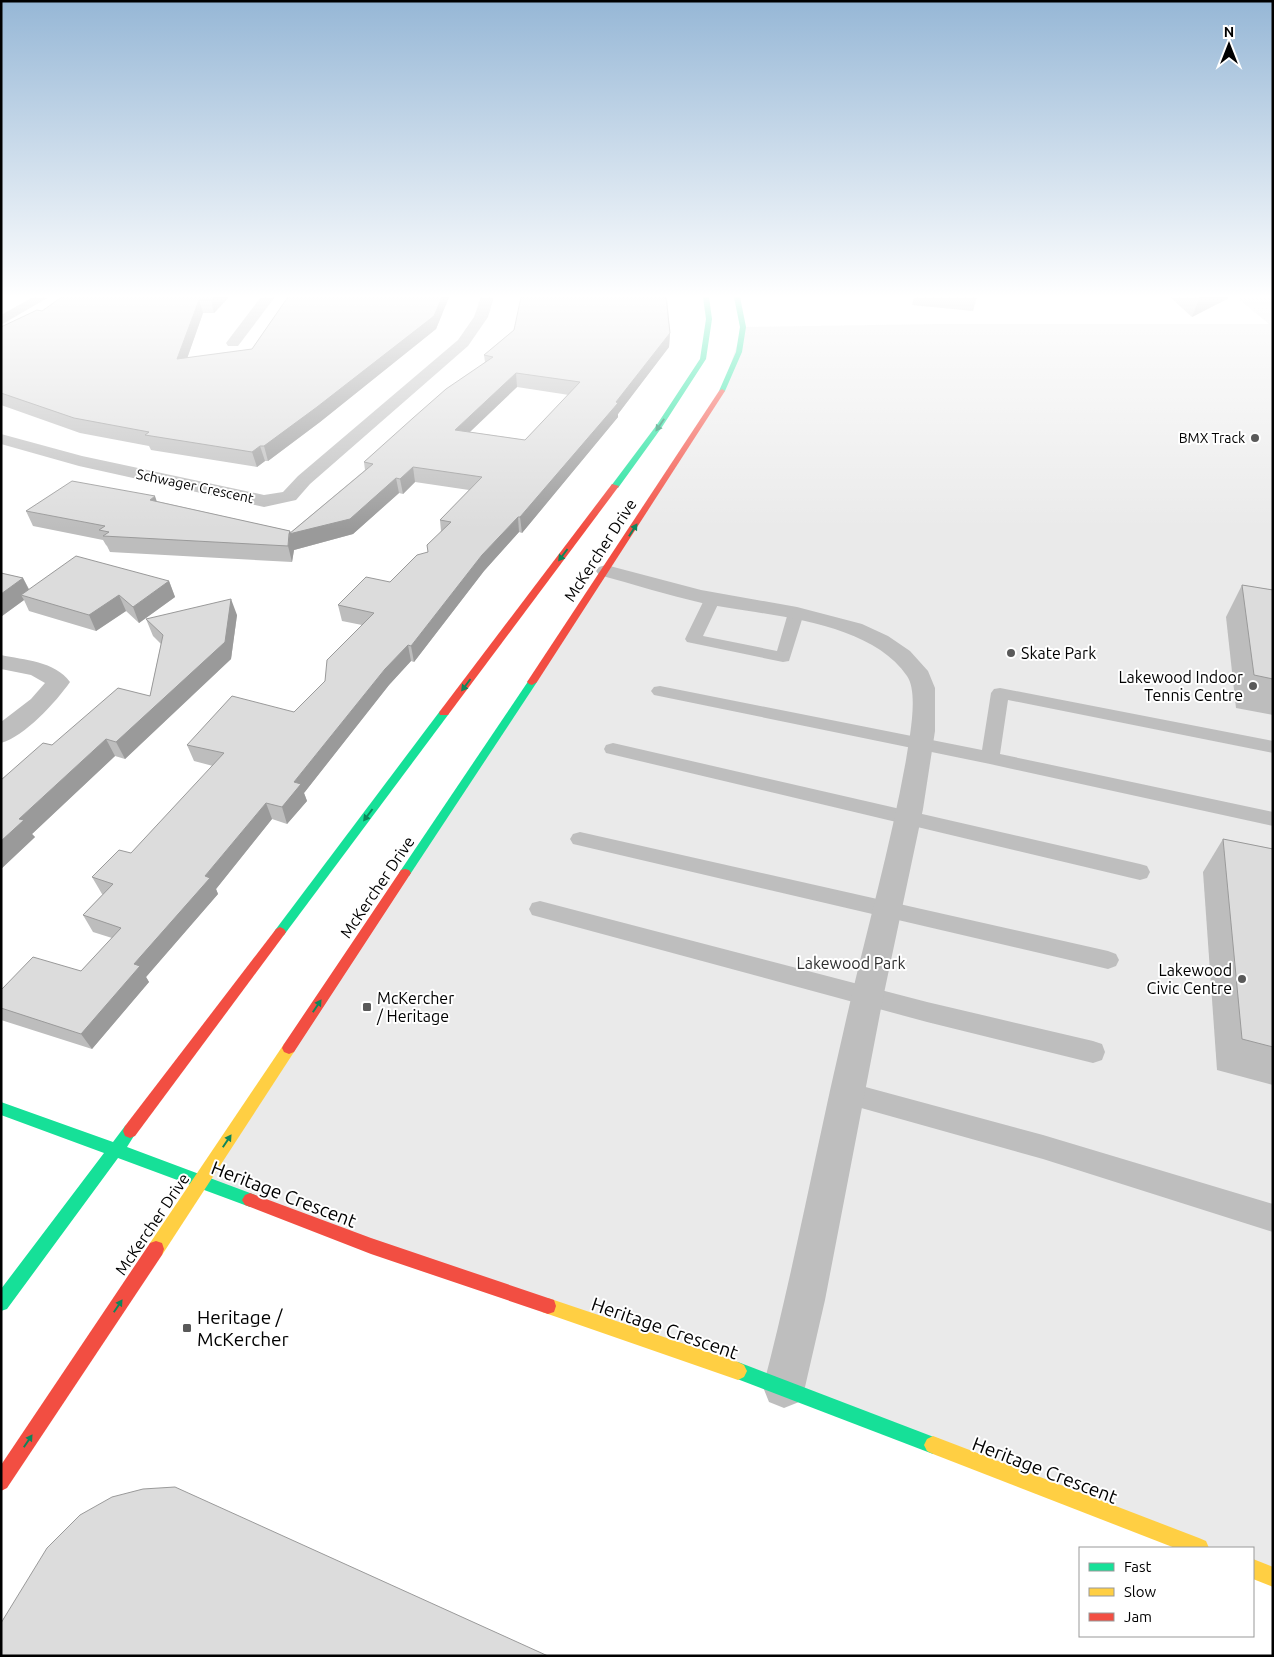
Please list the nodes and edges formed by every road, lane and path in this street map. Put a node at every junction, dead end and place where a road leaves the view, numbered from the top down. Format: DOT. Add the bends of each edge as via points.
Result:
graph roads {
  1 [pos="427,374"];
  2 [pos="693,374"];
  3 [pos="729,374"];
  4 [pos="1,439"];
  5 [pos="606,571"];
  6 [pos="713,598"];
  7 [pos="796,614"];
  8 [pos="1,662"];
  9 [pos="660,691"];
  10 [pos="1,735"];
  11 [pos="920,744"];
  12 [pos="1273,747"];
  13 [pos="613,749"];
  14 [pos="990,758"];
  15 [pos="908,819"];
  16 [pos="1273,819"];
  17 [pos="580,839"];
  18 [pos="1140,872"];
  19 [pos="540,909"];
  20 [pos="886,910"];
  21 [pos="1108,960"];
  22 [pos="868,996"];
  23 [pos="1093,1052"];
  24 [pos="847,1093"];
  25 [pos="1,1108"];
  26 [pos="116,1150"];
  27 [pos="201,1181"];
  28 [pos="1273,1218"];
  29 [pos="1,1303"];
  30 [pos="784,1388"];
  31 [pos="1,1482"];
  32 [pos="1196,1547"];
  33 [pos="1254,1569"];
  34 [pos="1273,1577"];
  1 -- 4 [label="street, Schwager Crescent" via="289,496 264,501 79,462"];
  2 -- 26 [label="main road, McKercher Drive, one-way" via="659,427"];
  5 -- 3 [label="main road, McKercher Drive, one-way" via="720,396"];
  5 -- 6 [label="street"];
  27 -- 5 [label="main road, McKercher Drive, one-way"];
  6 -- 7 [label="street"];
  6 -- 7 [label="lane" via="693,639 783,657"];
  7 -- 11 [label="street" via="844,624 874,637 915,671 921,678 924,700"];
  8 -- 10 [label="street" via="40,671 58,682 40,704"];
  9 -- 11 [label="lane"];
  11 -- 14 [label="lane"];
  11 -- 15 [label="street"];
  12 -- 14 [label="lane" via="1000,693"];
  13 -- 15 [label="lane"];
  14 -- 16 [label="lane"];
  15 -- 18 [label="lane"];
  15 -- 20 [label="street"];
  17 -- 20 [label="lane"];
  19 -- 22 [label="lane"];
  20 -- 21 [label="lane"];
  20 -- 22 [label="street"];
  22 -- 23 [label="lane"];
  22 -- 24 [label="street"];
  24 -- 28 [label="lane" via="1043,1147"];
  24 -- 30 [label="street"];
  25 -- 26 [label="main road, Heritage Crescent"];
  26 -- 27 [label="main road, Heritage Crescent"];
  26 -- 29 [label="main road, McKercher Drive"];
  27 -- 30 [label="main road, Heritage Crescent" via="371,1246"];
  31 -- 27 [label="main road, McKercher Drive, one-way"];
  30 -- 32 [label="main road, Heritage Crescent"];
  33 -- 34 [label="main road"];
}
